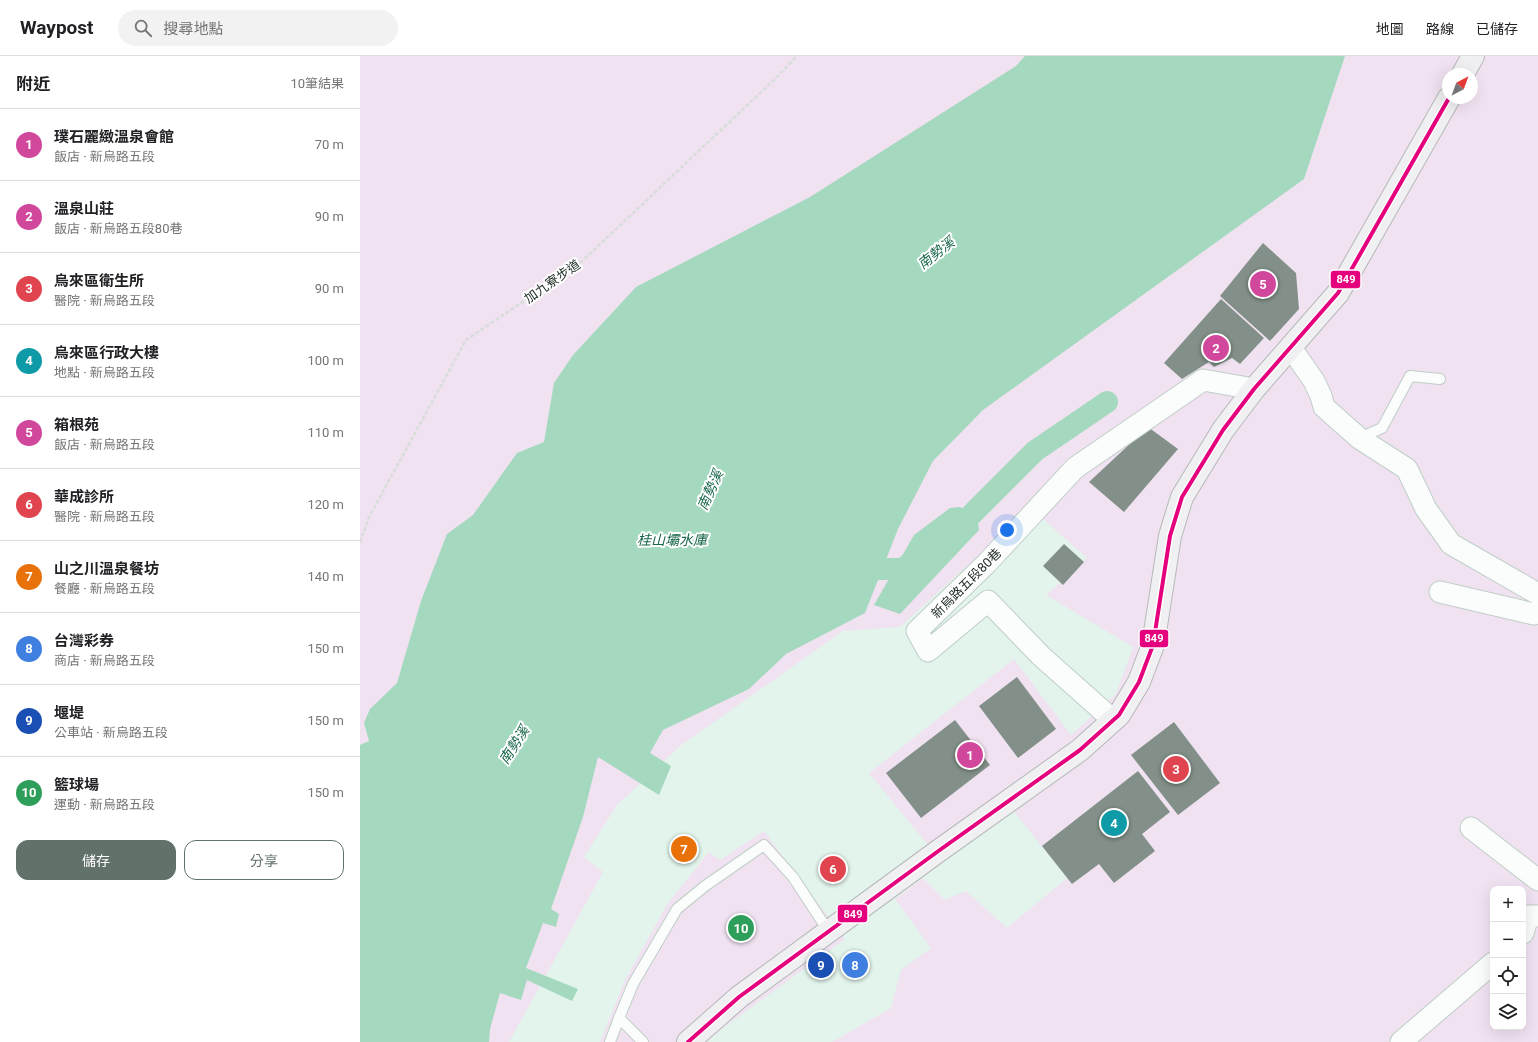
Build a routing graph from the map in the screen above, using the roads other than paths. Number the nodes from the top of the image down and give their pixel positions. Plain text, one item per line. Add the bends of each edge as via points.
1 (1473, 56) edge
2 (1466, 68) edge
3 (1446, 104) edge
4 (1291, 348) junction
5 (1440, 379) dead end
6 (1254, 389) junction
7 (1359, 438) junction
8 (1440, 592) dead end
9 (1538, 594) edge
10 (1538, 613) edge
11 (1113, 720) junction
12 (1471, 828) dead end
13 (1538, 880) edge
14 (1538, 916) edge
15 (1526, 923) edge
16 (829, 932) junction
17 (1526, 939) edge
18 (1538, 940) edge
19 (1490, 966) edge
20 (619, 1018) junction
21 (610, 1042) edge
22 (644, 1042) edge
23 (688, 1042) edge
24 (1401, 1042) edge

1 - 2 main road
3 - 4 main road via 1338,293
4 - 6 main road
4 - 7 street via 1314,381 1322,396 1324,407
5 - 7 lane via 1410,376 1382,428
6 - 11 main road via 1223,430 1182,497 1170,536 1153,645 1139,682 1119,715
6 - 11 street, 新烏路五段80巷 via 1203,380 1075,468 987,563 917,631 928,651 988,601 1041,656
7 - 9 street via 1407,469 1426,509 1451,544
8 - 10 street
11 - 16 main road via 1080,750
12 - 13 street
14 - 15 street via 1528,916
16 - 20 lane via 793,877 764,845 677,909 633,984
16 - 23 main road via 739,996
17 - 18 street
19 - 24 street
20 - 21 lane
20 - 22 lane

